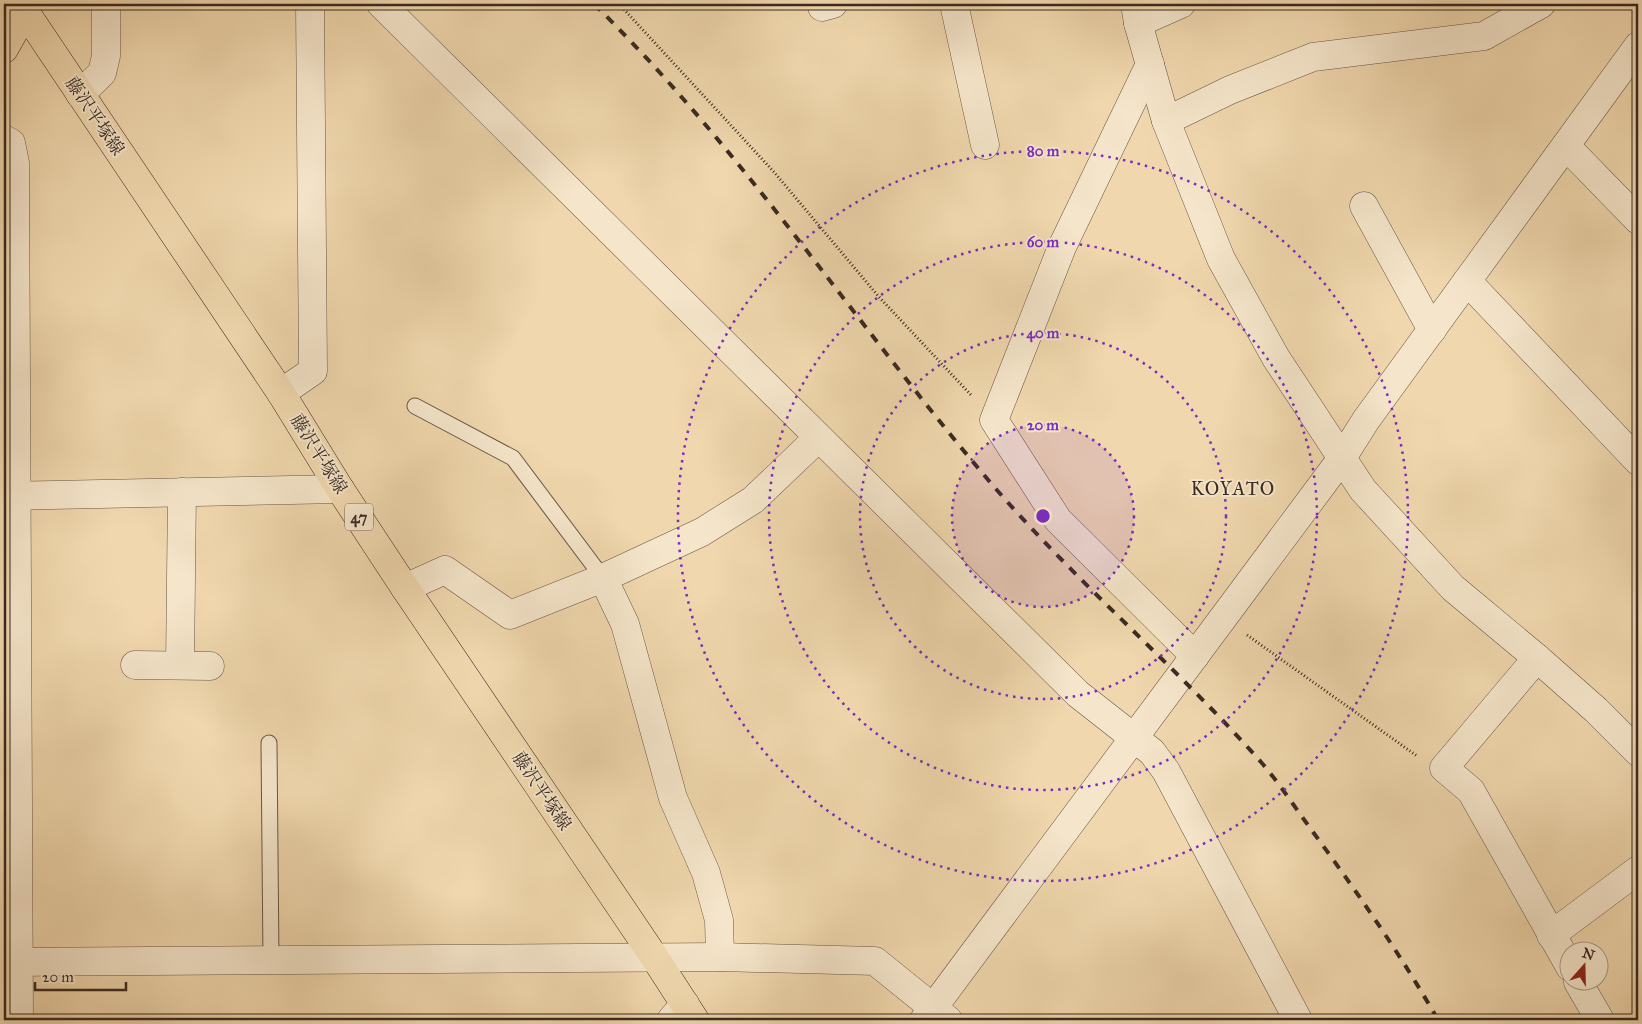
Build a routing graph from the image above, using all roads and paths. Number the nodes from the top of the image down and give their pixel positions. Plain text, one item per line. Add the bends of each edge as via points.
1 (106, 4) edge
2 (310, 4) edge
3 (381, 4) edge
4 (619, 4) edge
5 (954, 4) edge
6 (1181, 4) edge
7 (1541, 4) edge
8 (25, 6) edge
9 (1137, 13) edge
10 (1638, 46) edge
11 (4, 49) edge
12 (1150, 64) junction
13 (80, 94) junction
14 (1166, 121) junction
15 (4, 139) edge
16 (985, 145) dead end
17 (1566, 146) junction
18 (1364, 206) dead end
19 (1638, 220) edge
20 (1466, 282) junction
21 (1432, 330) junction
22 (280, 393) junction
23 (415, 406) dead end
24 (994, 420) junction
25 (818, 438) junction
26 (1342, 458) junction
27 (1638, 461) edge
28 (340, 489) junction
29 (182, 492) junction
30 (11, 496) edge
31 (603, 578) junction
32 (405, 588) junction
33 (1242, 631) dead end
34 (1195, 656) junction
35 (1537, 658) junction
36 (180, 665) junction
37 (135, 666) dead end
38 (210, 666) dead end
39 (1134, 738) junction
40 (270, 743) dead end
41 (1638, 752) edge
42 (1444, 768) junction
43 (1638, 870) edge
44 (1551, 935) junction
45 (1560, 950) edge
46 (720, 957) junction
47 (655, 958) junction
48 (271, 960) junction
49 (11, 962) edge
50 (1584, 992) edge
51 (684, 1015) edge
52 (935, 1016) edge
53 (19, 1020) edge
54 (1298, 1020) edge
55 (1600, 1020) edge

1 - 13 street via 106,56 102,73
2 - 22 street via 313,371
3 - 25 street
4 - 24 path via 774,172 879,297
5 - 16 street
6 - 9 street
7 - 14 street via 1484,36 1313,57 1230,90
8 - 11 main road
8 - 13 main road, 藤沢平塚線 / 47
9 - 12 street
10 - 17 street
12 - 14 street
12 - 24 street via 1062,247
13 - 22 main road, 藤沢平塚線 / 47
14 - 26 street via 1221,259 1276,358
15 - 30 street via 11,143 16,162
17 - 19 street
17 - 20 street
18 - 21 street
20 - 21 street
20 - 27 street
21 - 26 street
22 - 28 main road, 藤沢平塚線 / 47
23 - 31 lane via 513,458
24 - 34 street via 1058,520
25 - 31 street via 753,500 702,532
25 - 39 street via 1078,694
26 - 34 street
26 - 35 street via 1376,506 1453,588
28 - 29 street
28 - 32 main road, 藤沢平塚線 / 47
29 - 30 street
29 - 36 street
30 - 49 street
31 - 32 street via 510,615 445,570
31 - 46 street via 625,624 674,798 706,873 719,920
32 - 47 main road, 藤沢平塚線 / 47
33 - 42 path via 1432,767
34 - 39 street
35 - 41 street
35 - 42 street
36 - 37 street
36 - 38 street
39 - 52 street
39 - 54 street via 1152,752 1166,771
40 - 48 lane
42 - 44 street via 1471,791
43 - 44 street
44 - 45 street
46 - 47 street
46 - 52 street via 875,961
47 - 48 street
47 - 51 main road, 藤沢平塚線 / 47
48 - 49 street
49 - 53 street
50 - 55 street

